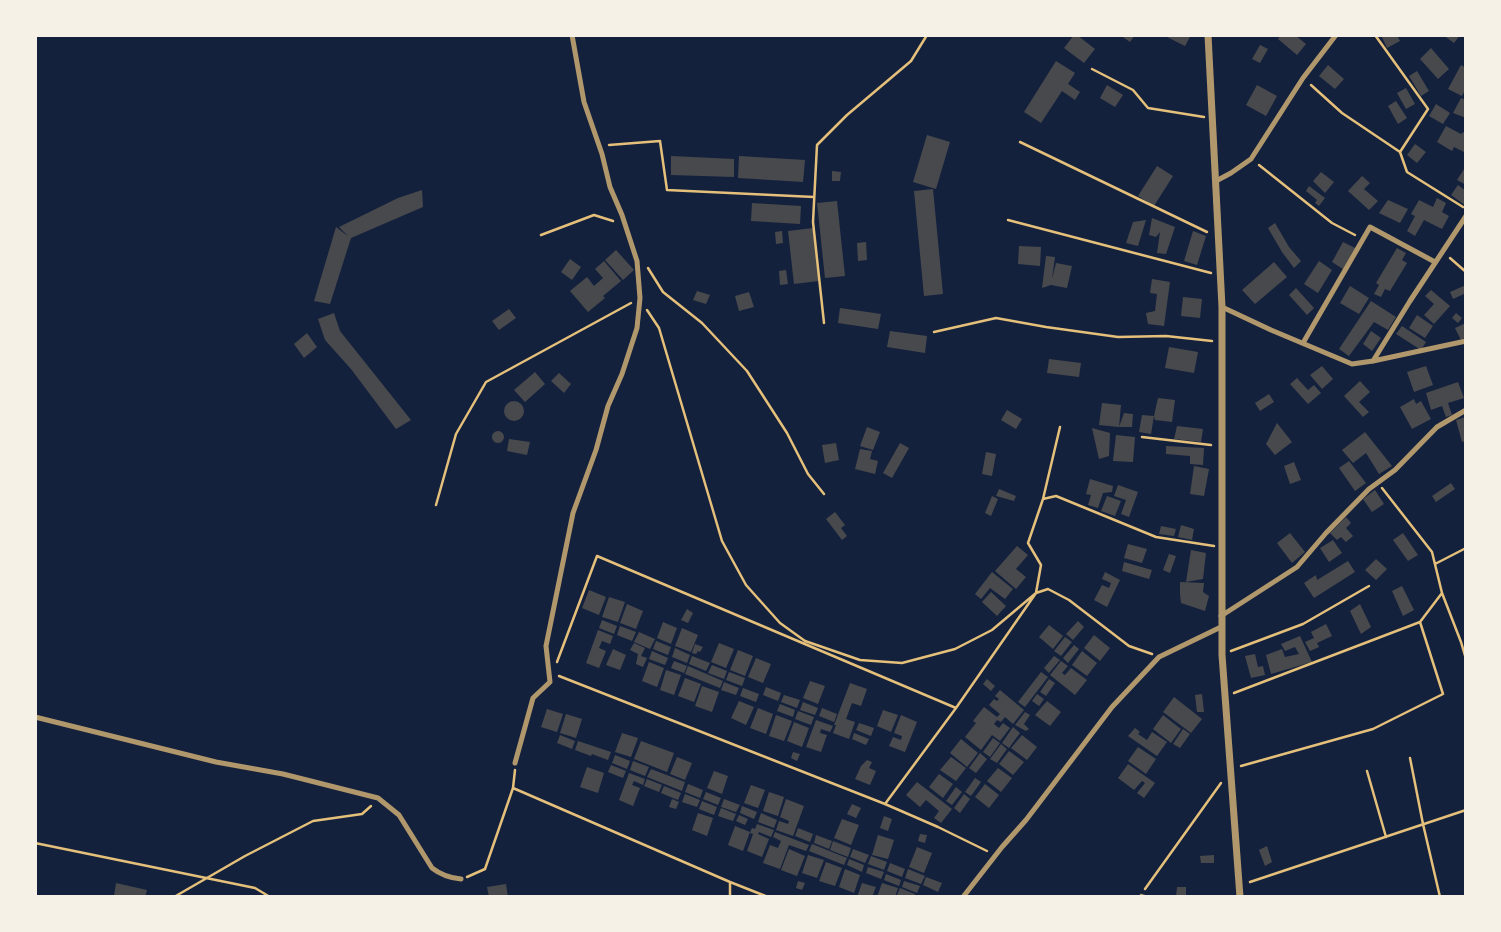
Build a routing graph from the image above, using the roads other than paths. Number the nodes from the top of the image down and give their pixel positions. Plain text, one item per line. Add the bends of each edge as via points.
1 (572, 35) edge
2 (1208, 35) edge
3 (1336, 35) edge
4 (1216, 181) junction
5 (1466, 216) edge
6 (1435, 262) junction
7 (1222, 307) junction
8 (1466, 341) edge
9 (1303, 343) junction
10 (1373, 361) junction
11 (1466, 410) edge
12 (1221, 616) junction
13 (1221, 627) junction
14 (35, 717) edge
15 (515, 763) road end
16 (461, 879) road end
17 (1140, 895) edge
18 (963, 897) edge
19 (1147, 897) edge
20 (1240, 897) edge

1 - 15 street via 584,102 637,261 640,298 637,328 573,513 546,646 550,682 533,698
2 - 4 street
3 - 4 street via 1251,159
4 - 7 street
5 - 6 street
6 - 9 street via 1370,227
6 - 10 street
7 - 9 street
7 - 12 street
8 - 10 street
9 - 10 street via 1352,364
11 - 12 street via 1437,427 1395,470 1368,489 1297,567
12 - 13 street
13 - 18 street via 1159,657 1112,707
13 - 20 street
14 - 16 street via 378,798 399,814 432,868
17 - 19 lane

